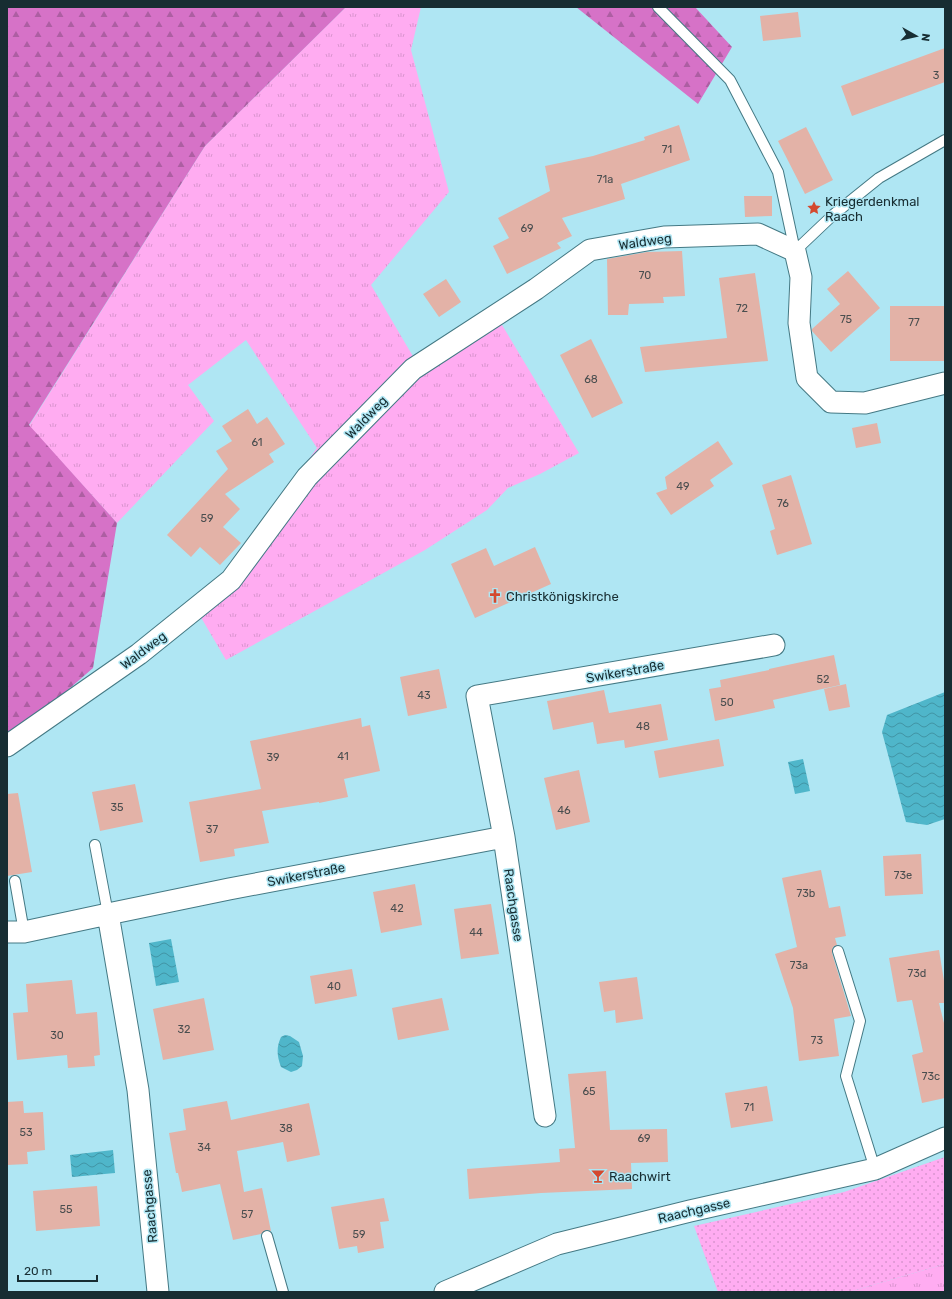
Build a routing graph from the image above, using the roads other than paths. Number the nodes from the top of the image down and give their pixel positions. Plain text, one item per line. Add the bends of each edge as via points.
1 (658, 7) edge
2 (945, 140) edge
3 (795, 251) junction
4 (945, 383) edge
5 (774, 645) dead end
6 (477, 696) joint
7 (7, 746) edge
8 (504, 837) junction
9 (95, 845) dead end
10 (15, 881) dead end
11 (108, 914) junction
12 (15, 932) edge
13 (838, 952) dead end
14 (545, 1116) dead end
15 (945, 1138) edge
16 (875, 1169) junction
17 (267, 1236) dead end
18 (158, 1292) edge
19 (283, 1292) edge
20 (446, 1292) edge

1 - 3 lane via 730,80 778,172
2 - 3 lane via 879,178 833,215
3 - 4 street via 801,277 799,323 807,378 831,402 865,403
3 - 7 street, Waldweg via 758,234 664,237 590,250 536,289 413,369 307,477 231,580 138,654
5 - 6 street, Swikerstraße
6 - 8 street, Raachgasse
8 - 11 street, Swikerstraße
8 - 14 street, Raachgasse
9 - 11 lane
10 - 12 lane
11 - 12 street, Swikerstraße
11 - 18 street, Raachgasse via 138,1090
13 - 16 lane via 860,1021 846,1076
15 - 16 street, Raachgasse
16 - 20 street, Raachgasse via 557,1244
17 - 19 lane

